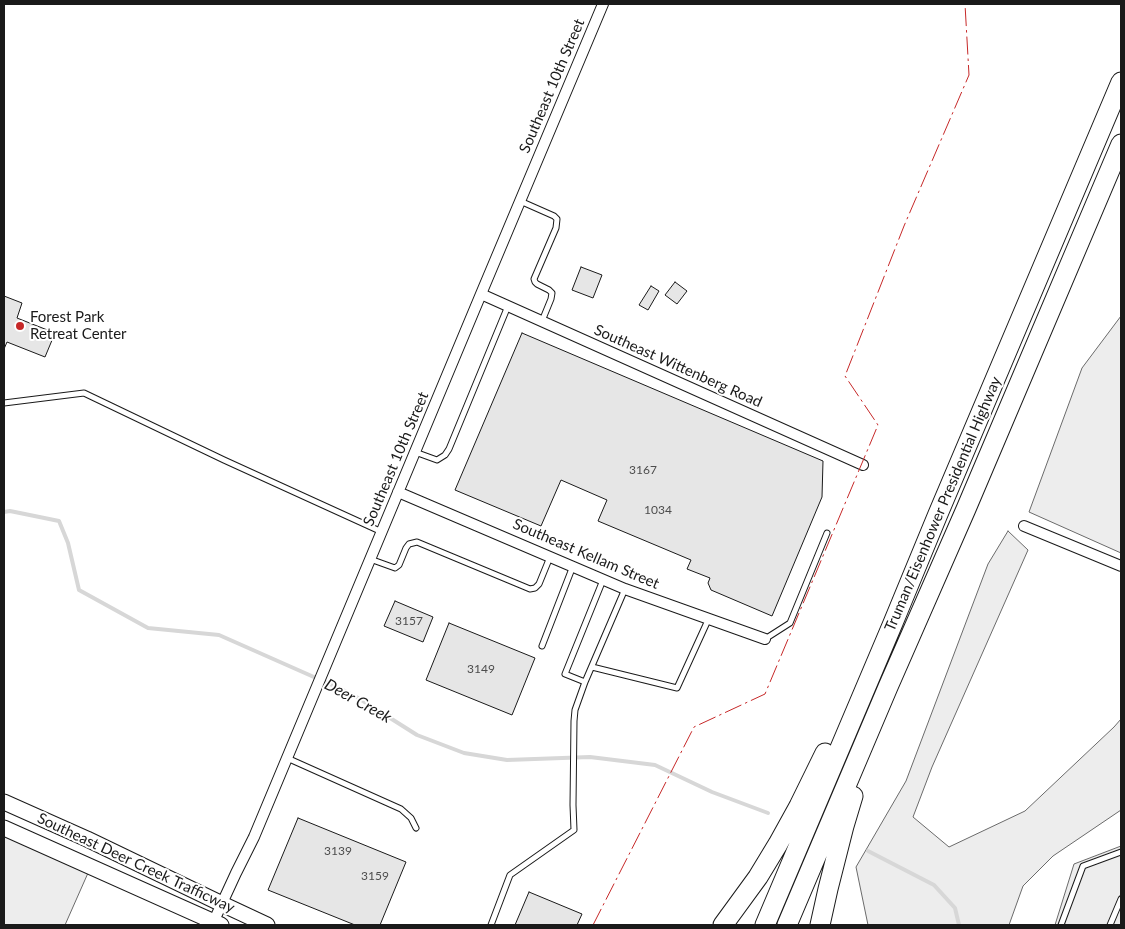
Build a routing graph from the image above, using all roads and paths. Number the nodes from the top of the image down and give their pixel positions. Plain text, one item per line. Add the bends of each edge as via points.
1 (603, 4) edge
2 (1120, 84) edge
3 (1121, 144) edge
4 (520, 201) junction
5 (481, 294) junction
6 (508, 306) junction
7 (542, 321) junction
8 (4, 403) edge
9 (415, 452) junction
10 (863, 465) dead end
11 (398, 492) junction
12 (1024, 526) dead end
13 (382, 532) junction
14 (827, 533) dead end
15 (550, 556) junction
16 (370, 560) junction
17 (574, 566) junction
18 (1121, 566) edge
19 (604, 579) junction
20 (625, 589) junction
21 (709, 618) junction
22 (893, 623) junction
23 (765, 638) joint
24 (542, 646) dead end
25 (592, 666) junction
26 (585, 682) junction
27 (888, 687) junction
28 (287, 758) junction
29 (4, 802) edge
30 (4, 828) edge
31 (416, 828) dead end
32 (1121, 852) edge
33 (1121, 898) edge
34 (222, 904) junction
35 (216, 924) edge
36 (268, 925) edge
37 (491, 925) edge
38 (723, 925) edge
39 (765, 925) edge
40 (787, 925) edge
41 (820, 925) edge
42 (1061, 925) edge
43 (1110, 925) edge

1 - 4 street, Southeast 10th Street
2 - 22 highway, Truman/Eisenhower Presidential Highway
3 - 27 highway, Truman/Eisenhower Presidential Highway
4 - 5 street, Southeast 10th Street
4 - 7 lane via 557,219 534,279 552,293
5 - 6 street, Southeast Wittenberg Road
5 - 9 street, Southeast 10th Street
6 - 7 street, Southeast Wittenberg Road
6 - 9 lane via 449,449 437,460
7 - 10 street, Southeast Wittenberg Road
8 - 13 lane via 84,393
9 - 11 street, Southeast 10th Street
11 - 13 street, Southeast 10th Street
11 - 15 street, Southeast Kellam Street
12 - 18 street
13 - 16 street, Southeast 10th Street
14 - 23 lane via 790,623
15 - 16 lane via 539,584 530,589 416,542 406,548 395,568
15 - 17 street, Southeast Kellam Street
16 - 28 street, Southeast 10th Street
17 - 19 street, Southeast Kellam Street
17 - 24 lane
19 - 20 street, Southeast Kellam Street
19 - 26 lane via 565,674
20 - 21 street, Southeast Kellam Street
20 - 25 lane
21 - 23 street, Southeast Kellam Street
21 - 25 lane via 677,688
22 - 38 highway via 851,697 799,806 758,877
22 - 39 highway, Truman/Eisenhower Presidential Highway
25 - 26 lane
26 - 37 lane via 574,721 574,830 510,875
27 - 40 highway, Truman/Eisenhower Presidential Highway
27 - 41 highway via 844,826
28 - 31 lane via 401,809
28 - 34 street, Southeast 10th Street
29 - 34 street, Southeast Deer Creek Trafficway
30 - 35 street, Southeast Deer Creek Trafficway
32 - 42 lane via 1083,866
33 - 43 lane
34 - 35 street, Southeast 10th Street
34 - 36 street, Southeast Deer Creek Trafficway

